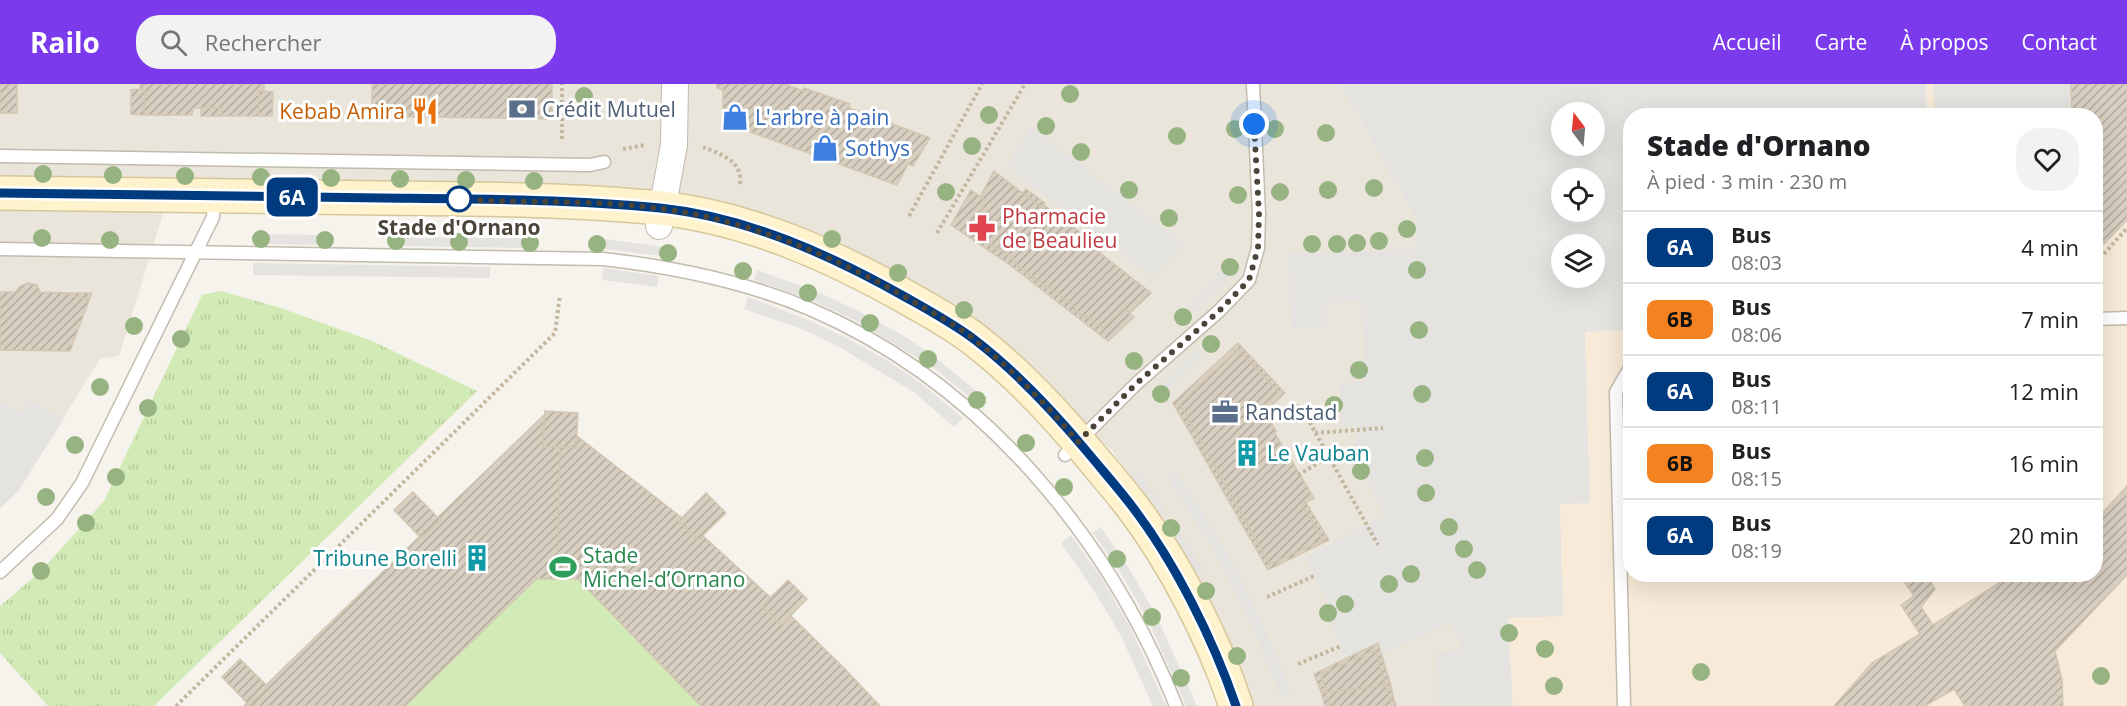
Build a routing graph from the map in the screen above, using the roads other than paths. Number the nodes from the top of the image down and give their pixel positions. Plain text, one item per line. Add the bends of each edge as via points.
1 (675, 84) edge
2 (1252, 84) edge
3 (0, 156) edge
4 (604, 162) dead end
5 (0, 193) edge
6 (214, 206) junction
7 (0, 213) edge
8 (661, 217) junction
9 (0, 249) edge
10 (194, 253) junction
11 (2127, 318) edge
12 (2103, 319) edge
13 (1623, 380) edge
14 (1072, 448) junction
15 (0, 572) edge
16 (1176, 706) edge
17 (1212, 706) edge
18 (1236, 706) edge
19 (1624, 706) edge

1 - 8 street via 674,145
2 - 14 lane via 1259,214 1258,248 1249,280
3 - 4 lane via 590,165
5 - 6 street
6 - 7 street
6 - 8 street via 551,201
6 - 10 lane
8 - 14 street via 702,216 768,233 884,285 974,339 1019,377
9 - 10 lane
10 - 15 lane via 82,483 57,519
10 - 16 lane via 603,259 718,278 810,310 851,329 928,376 1015,453 1112,577 1140,624
11 - 12 lane
13 - 19 lane via 1616,392
14 - 17 street via 1187,642
14 - 18 street via 1133,507 1161,549 1216,654

